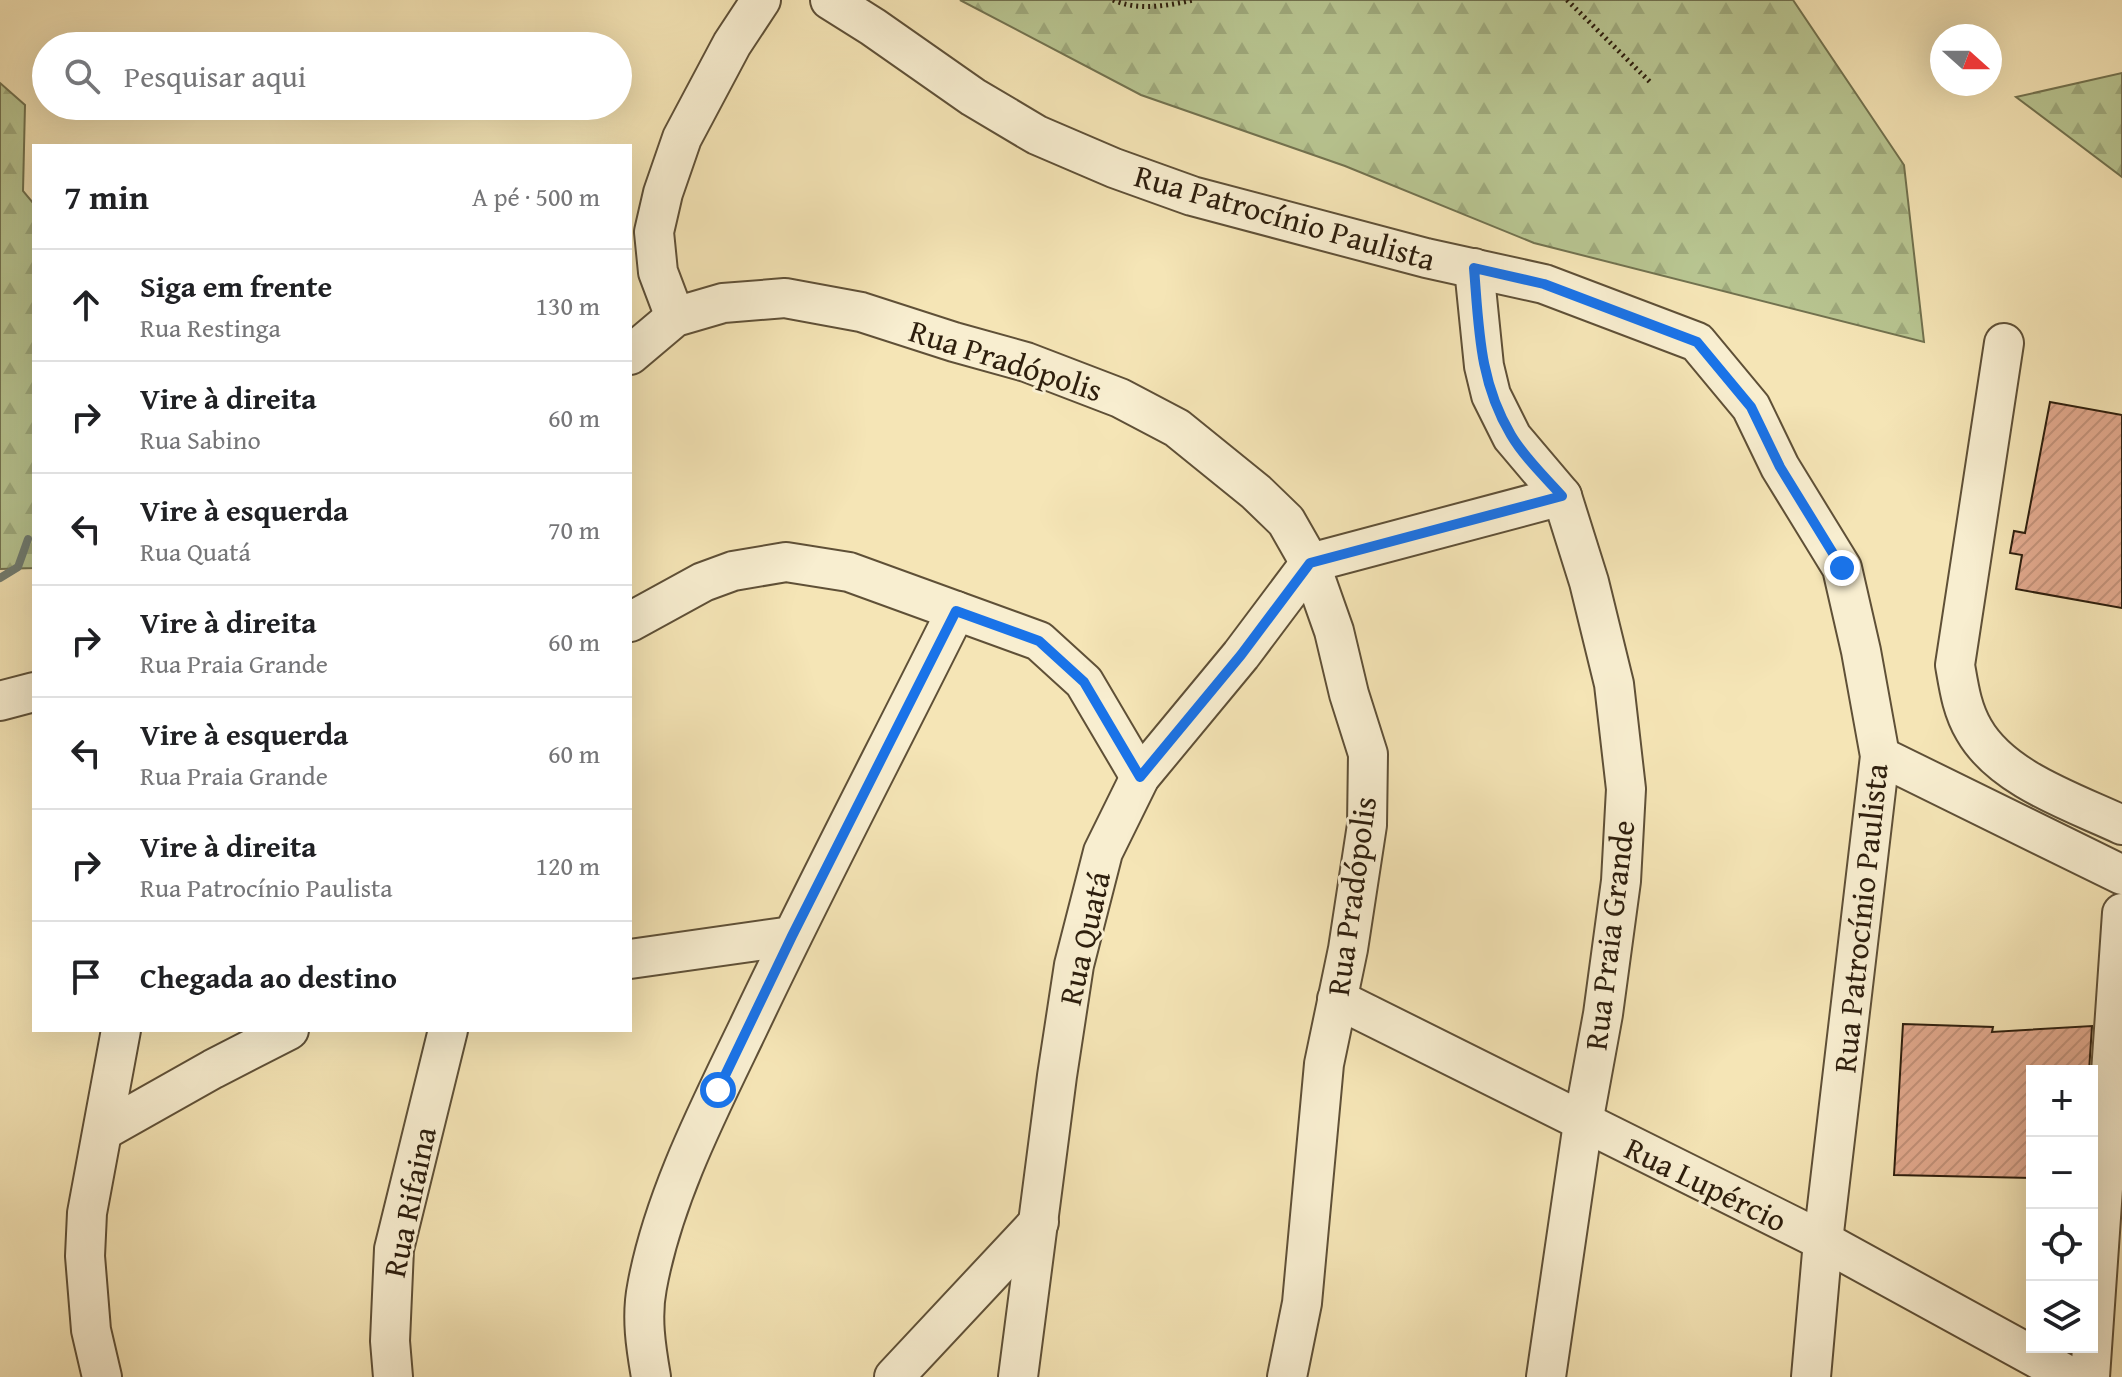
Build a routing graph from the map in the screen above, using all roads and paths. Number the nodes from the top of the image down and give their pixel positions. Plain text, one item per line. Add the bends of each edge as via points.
1 (761, 0) edge
2 (830, 0) edge
3 (1113, 0) edge
4 (1193, 0) edge
5 (1567, 0) edge
6 (1650, 82) dead end
7 (1474, 268) junction
8 (675, 317) junction
9 (2004, 343) dead end
10 (632, 353) edge
11 (1562, 496) junction
12 (1310, 563) junction
13 (956, 611) junction
14 (632, 621) edge
15 (32, 692) edge
16 (0, 701) edge
17 (1880, 756) junction
18 (1140, 777) junction
19 (2122, 825) edge
20 (2122, 875) edge
21 (2122, 913) edge
22 (792, 936) junction
23 (632, 959) edge
24 (1337, 999) junction
25 (121, 1032) edge
26 (285, 1032) edge
27 (448, 1032) edge
28 (1583, 1123) junction
29 (103, 1131) junction
30 (1039, 1222) junction
31 (1823, 1241) junction
32 (102, 1377) edge
33 (393, 1377) edge
34 (651, 1377) edge
35 (894, 1377) edge
36 (1018, 1377) edge
37 (1287, 1377) edge
38 (1546, 1377) edge
39 (1811, 1377) edge
40 (2071, 1377) edge
41 (2090, 1377) edge

1 - 8 street via 682,138 663,193 654,232 658,272
2 - 7 street, Rua Patrocínio Paulista via 1037,135 1114,168 1192,196
3 - 4 path via 1161,7
5 - 6 path
7 - 11 street, Rua Praia Grande via 1491,395 1512,437
7 - 17 street, Rua Patrocínio Paulista via 1544,284 1697,342 1706,352 1751,407 1780,467 1842,568
8 - 10 street
8 - 12 street, Rua Pradópolis via 723,303 785,298 861,312 1026,362 1120,398 1177,428 1256,492 1286,521
9 - 19 street via 1955,665 1960,699 1974,730 1996,758 2031,782
11 - 12 street
11 - 28 street, Rua Praia Grande via 1614,684 1626,789 1621,881
12 - 18 street, Rua Quatá
12 - 24 street, Rua Pradópolis via 1368,754 1367,825
13 - 14 street via 849,572 786,562 703,582
13 - 18 street via 1039,641 1084,682
13 - 22 street
15 - 16 street
17 - 20 street
17 - 31 street, Rua Patrocínio Paulista
18 - 30 street, Rua Quatá via 1103,852 1074,965
21 - 41 street
22 - 23 street
22 - 34 street via 692,1147 664,1222 646,1288 644,1341
24 - 28 street, Rua Lupércio
24 - 37 street, Rua Pradópolis via 1324,1064 1302,1303
25 - 29 street
26 - 29 street
27 - 33 street, Rua Rifaina via 394,1249
28 - 31 street, Rua Lupércio
28 - 38 street, Rua Praia Grande
29 - 32 street via 87,1213 85,1256 91,1330
30 - 35 street
30 - 36 street, Rua Quatá
31 - 39 street, Rua Patrocínio Paulista
31 - 40 street, Rua Lupércio

